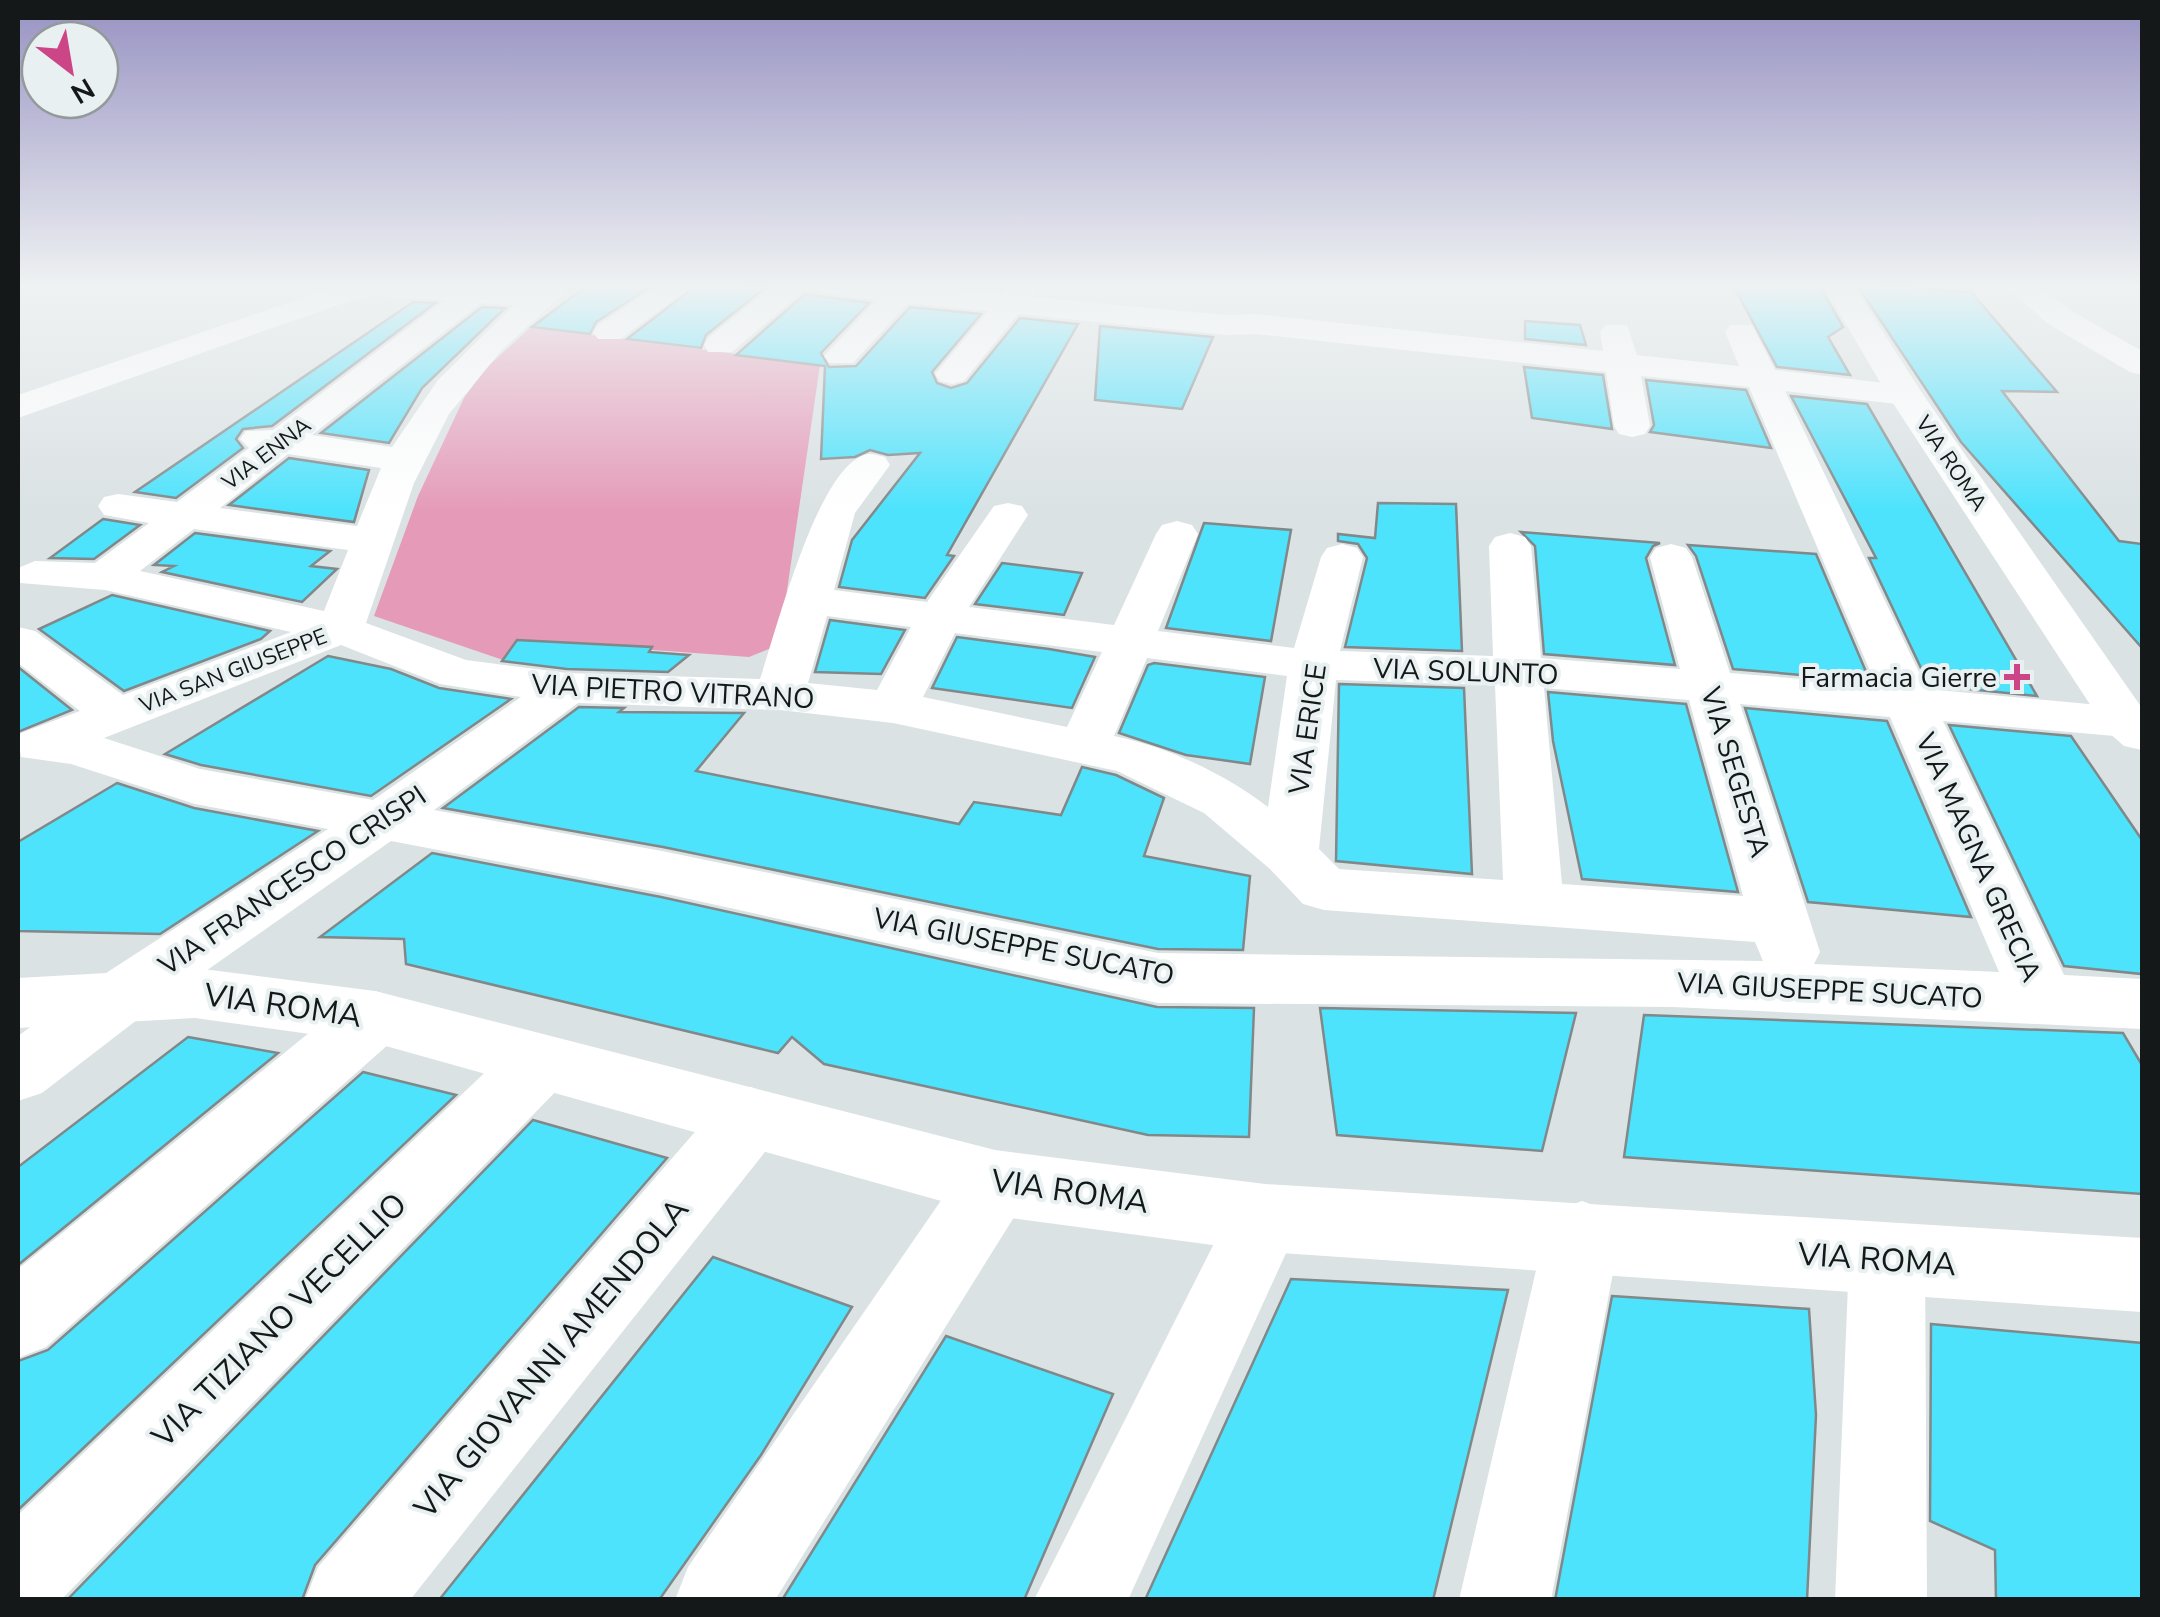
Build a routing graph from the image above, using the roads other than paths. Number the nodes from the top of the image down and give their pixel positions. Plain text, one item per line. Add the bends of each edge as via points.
1 (151, 360) edge
2 (387, 360) edge
3 (478, 360) edge
4 (963, 360) edge
5 (1620, 360) edge
6 (1684, 360) edge
7 (1756, 360) edge
8 (1885, 360) edge
9 (952, 374) dead end
10 (1765, 377) junction
11 (18, 384) edge
12 (72, 388) junction
13 (1905, 394) junction
14 (18, 408) edge
15 (1632, 426) dead end
16 (229, 434) dead end
17 (280, 443) junction
18 (404, 460) junction
19 (871, 465) dead end
20 (118, 506) dead end
21 (185, 514) junction
22 (1008, 515) dead end
23 (1176, 534) dead end
24 (373, 542) junction
25 (1510, 546) dead end
26 (1342, 557) dead end
27 (1672, 557) dead end
28 (35, 574) dead end
29 (105, 577) junction
30 (808, 600) junction
31 (940, 616) junction
32 (341, 629) junction
33 (18, 641) edge
34 (1128, 641) junction
35 (1313, 666) junction
36 (1518, 672) junction
37 (1710, 685) junction
38 (566, 688) junction
39 (780, 695) junction
40 (1912, 705) junction
41 (893, 708) junction
42 (117, 714) junction
43 (2134, 728) edge
44 (1084, 746) junction
45 (30, 748) edge
46 (383, 820) junction
47 (1308, 872) junction
48 (1534, 906) junction
49 (1780, 921) junction
50 (1800, 988) junction
51 (123, 995) junction
52 (2044, 1000) junction
53 (18, 1003) edge
54 (2142, 1004) edge
55 (376, 1017) junction
56 (541, 1062) junction
57 (18, 1073) edge
58 (751, 1118) junction
59 (994, 1182) junction
60 (1265, 1218) junction
61 (1582, 1236) junction
62 (1887, 1261) junction
63 (2142, 1275) edge
64 (18, 1318) edge
65 (18, 1578) edge
66 (351, 1600) edge
67 (721, 1600) edge
68 (1080, 1600) edge
69 (1505, 1600) edge
70 (1881, 1600) edge

1 - 12 street
2 - 17 street, VIA ENNA
3 - 18 street, VIA SAN GIUSEPPE via 449,388
4 - 9 street
5 - 15 street
6 - 10 street
7 - 10 street, VIA MAGNA GRECIA
8 - 13 street, VIA ROMA
10 - 13 street
10 - 40 street, VIA MAGNA GRECIA
11 - 12 street
12 - 14 street
13 - 43 street, VIA ROMA
16 - 17 street
17 - 18 street
17 - 21 street, VIA ENNA
18 - 24 street, VIA SAN GIUSEPPE
19 - 30 street via 834,512
20 - 21 street
21 - 24 street
21 - 29 street, VIA ENNA
22 - 31 street
23 - 34 street
24 - 32 street, VIA SAN GIUSEPPE
25 - 36 street
26 - 35 street, VIA ERICE
27 - 37 street, VIA SEGESTA
28 - 29 street, VIA PIETRO VITRANO
29 - 32 street, VIA PIETRO VITRANO
30 - 31 street, VIA SOLUNTO
30 - 39 street
31 - 34 street, VIA SOLUNTO
31 - 41 street
32 - 38 street, VIA PIETRO VITRANO via 457,674
32 - 42 street, VIA SAN GIUSEPPE
33 - 42 street
34 - 35 street, VIA SOLUNTO
34 - 44 street
35 - 36 street, VIA SOLUNTO
35 - 47 street, VIA ERICE
36 - 37 street, VIA SOLUNTO
36 - 48 street
37 - 40 street, VIA SOLUNTO
37 - 49 street, VIA SEGESTA
38 - 39 street, VIA PIETRO VITRANO
38 - 46 street, VIA FRANCESCO CRISPI
39 - 41 street, VIA PIETRO VITRANO
40 - 43 street, VIA SOLUNTO
40 - 52 street, VIA MAGNA GRECIA
41 - 44 street, VIA PIETRO VITRANO
42 - 45 street, VIA SAN GIUSEPPE
44 - 47 street, VIA PIETRO VITRANO via 1132,756 1224,800
45 - 46 street, VIA GIUSEPPE SUCATO via 78,748 195,786
46 - 50 street, VIA GIUSEPPE SUCATO via 1158,978
46 - 51 street, VIA FRANCESCO CRISPI
47 - 48 street
48 - 49 street
49 - 50 street, VIA SEGESTA
50 - 52 street, VIA GIUSEPPE SUCATO
51 - 53 street, VIA ROMA
51 - 55 street, VIA ROMA via 194,993
51 - 57 street, VIA FRANCESCO CRISPI
52 - 54 street, VIA GIUSEPPE SUCATO
55 - 56 street, VIA ROMA
55 - 64 street
56 - 58 street, VIA ROMA
56 - 65 street, VIA TIZIANO VECELLIO
58 - 59 street, VIA ROMA
58 - 66 street, VIA GIOVANNI AMENDOLA
59 - 60 street, VIA ROMA
59 - 67 street
60 - 61 street, VIA ROMA
60 - 68 street
61 - 62 street, VIA ROMA
61 - 69 street
62 - 63 street, VIA ROMA
62 - 70 street

